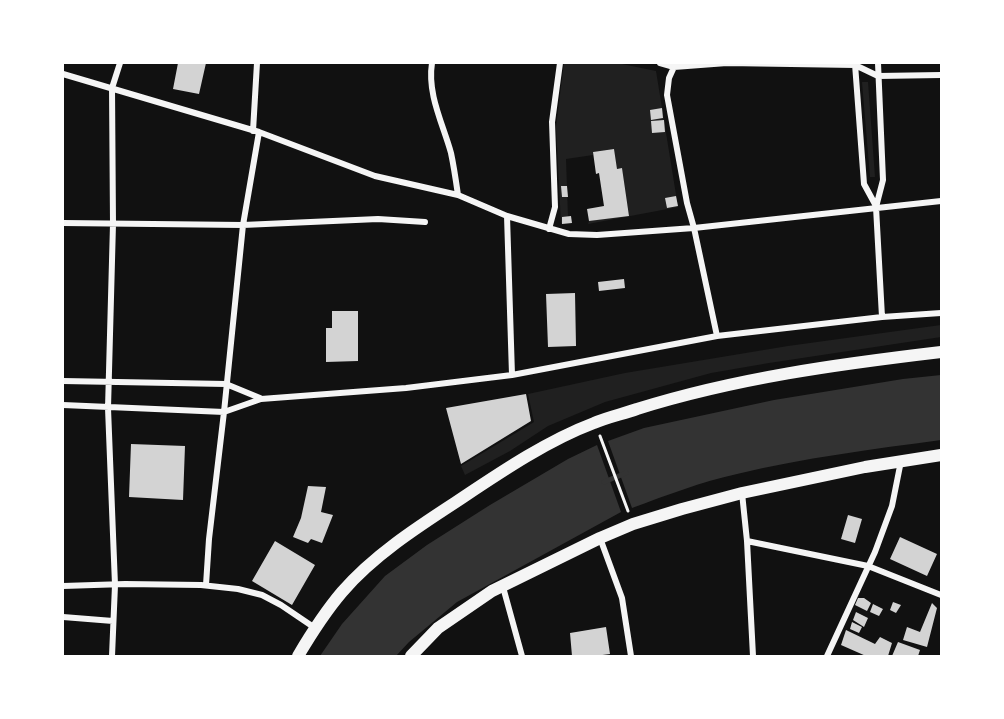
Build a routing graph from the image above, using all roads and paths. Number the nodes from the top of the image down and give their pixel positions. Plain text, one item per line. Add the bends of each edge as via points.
1 (120, 63) edge
2 (257, 63) edge
3 (432, 63) edge
4 (560, 63) edge
5 (660, 63) edge
6 (727, 63) edge
7 (878, 63) edge
8 (855, 64) edge
9 (674, 67) junction
10 (63, 74) edge
11 (941, 75) edge
12 (878, 76) junction
13 (112, 88) junction
14 (256, 132) junction
15 (458, 195) junction
16 (941, 201) edge
17 (876, 207) junction
18 (507, 216) junction
19 (424, 222) dead end
20 (63, 223) edge
21 (113, 224) junction
22 (243, 225) junction
23 (694, 228) junction
24 (549, 229) junction
25 (941, 313) edge
26 (882, 317) junction
27 (717, 336) junction
28 (941, 352) edge
29 (512, 375) junction
30 (63, 381) edge
31 (109, 383) junction
32 (226, 384) junction
33 (261, 399) junction
34 (63, 405) edge
35 (108, 408) junction
36 (224, 412) junction
37 (603, 443) dead end
38 (941, 455) edge
39 (901, 460) junction
40 (742, 493) junction
41 (627, 509) dead end
42 (600, 538) junction
43 (747, 541) junction
44 (868, 566) junction
45 (115, 585) junction
46 (206, 585) junction
47 (63, 586) edge
48 (503, 587) junction
49 (941, 595) edge
50 (63, 617) edge
51 (113, 621) junction
52 (315, 628) junction
53 (112, 656) edge
54 (298, 656) edge
55 (411, 656) edge
56 (522, 656) edge
57 (631, 656) edge
58 (753, 656) edge
59 (827, 656) edge

1 - 13 street
2 - 14 street
3 - 15 street via 436,108 451,154
4 - 24 street via 552,122 555,207
5 - 9 street
6 - 8 street
6 - 9 street
7 - 12 street
8 - 12 street
8 - 17 street via 864,184
9 - 23 street via 668,94
10 - 13 street
11 - 12 street
12 - 17 street via 883,180
13 - 14 street
13 - 21 street
14 - 15 street via 375,176
14 - 22 street
15 - 18 street
16 - 17 street
17 - 23 street
17 - 26 street
18 - 24 street
18 - 29 street
19 - 22 street via 378,219
20 - 21 street
21 - 22 street
21 - 31 street
22 - 32 street
23 - 24 street via 581,235
23 - 27 street
25 - 26 street
26 - 27 street
27 - 29 street
28 - 52 main road via 719,386 584,427 525,458 414,530 369,566
29 - 33 street
30 - 31 street
31 - 32 street
31 - 35 street
32 - 33 street
32 - 36 street
33 - 36 street
34 - 35 street
35 - 36 street
35 - 45 street
36 - 46 street
37 - 41 path
38 - 39 main road
39 - 40 main road
39 - 44 street via 892,506
40 - 42 main road via 633,524
40 - 43 street
42 - 48 main road
42 - 57 street via 622,598
43 - 44 street
43 - 58 street
44 - 49 street
44 - 59 street
45 - 46 street
45 - 47 street
45 - 51 street
46 - 52 street via 262,595
48 - 55 main road via 438,628
48 - 56 street
50 - 51 street
51 - 53 street
52 - 54 main road

